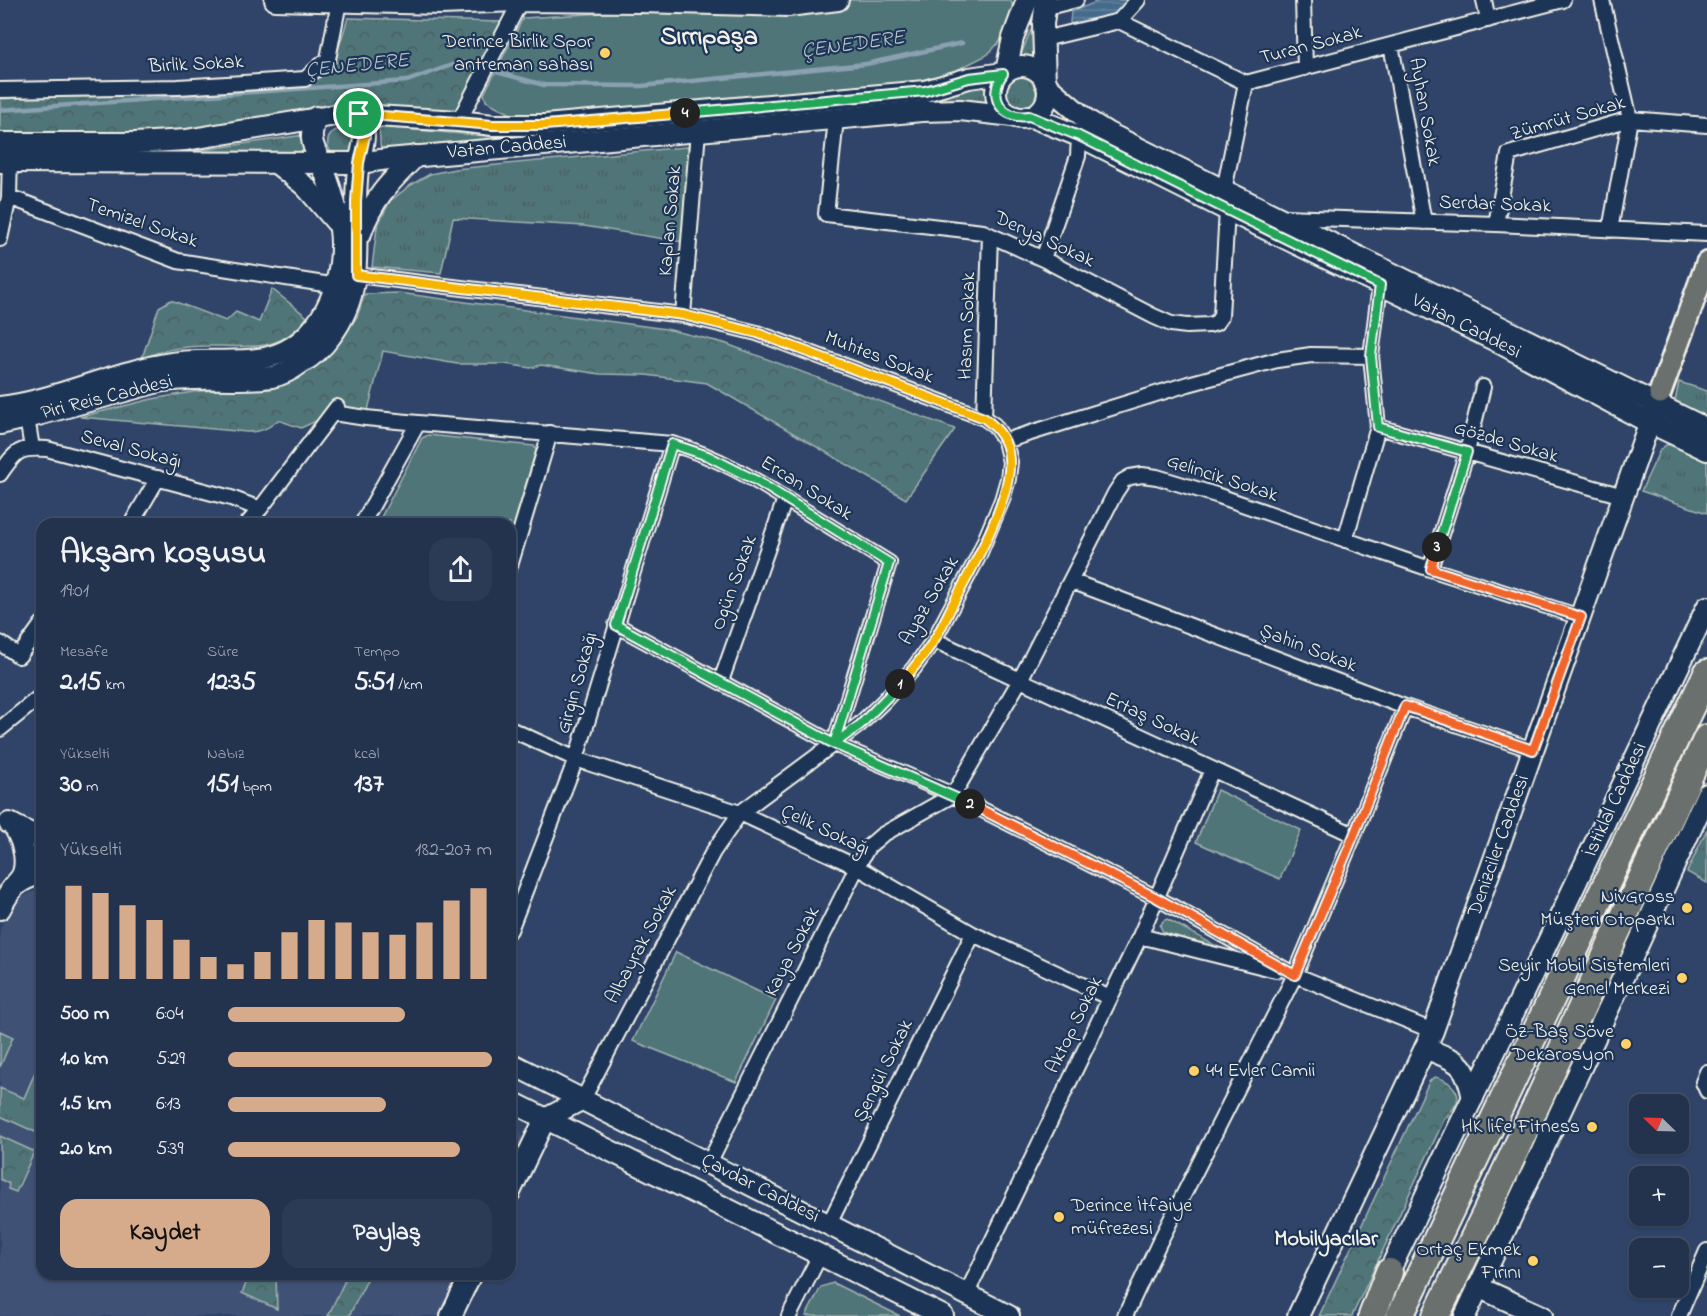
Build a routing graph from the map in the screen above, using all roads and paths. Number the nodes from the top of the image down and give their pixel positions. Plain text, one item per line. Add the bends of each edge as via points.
1 (275, 0) edge
2 (838, 0) edge
3 (1076, 0) edge
4 (1138, 0) edge
5 (1303, 0) edge
6 (1484, 0) edge
7 (1563, 0) edge
8 (1602, 0) edge
9 (521, 1) edge
10 (640, 1) edge
11 (339, 2) junction
12 (442, 2) edge
13 (789, 3) edge
14 (1039, 3) edge
15 (1488, 20) junction
16 (1119, 21) junction
17 (1044, 39) junction
18 (1392, 45) junction
19 (1305, 68) junction
20 (1005, 72) junction
21 (1246, 83) junction
22 (1046, 84) junction
23 (0, 90) edge
24 (359, 114) junction
25 (1021, 116) junction
26 (316, 117) junction
27 (836, 119) junction
28 (1630, 119) junction
29 (459, 121) junction
30 (1707, 125) edge
31 (698, 131) junction
32 (1079, 136) junction
33 (5, 152) edge
34 (416, 156) junction
35 (276, 163) junction
36 (321, 163) junction
37 (359, 163) junction
38 (1224, 190) junction
39 (9, 197) junction
40 (1227, 210) junction
41 (1281, 217) junction
42 (1424, 222) junction
43 (339, 224) junction
44 (1496, 224) junction
45 (1610, 230) junction
46 (1707, 234) edge
47 (990, 235) junction
48 (0, 239) edge
49 (357, 244) junction
50 (1042, 259) junction
51 (1707, 263) edge
52 (356, 275) junction
53 (1380, 285) junction
54 (337, 286) junction
55 (683, 315) junction
56 (1371, 356) junction
57 (1483, 387) dead end
58 (0, 407) edge
59 (1655, 407) junction
60 (27, 418) junction
61 (984, 418) junction
62 (418, 423) junction
63 (0, 424) edge
64 (1378, 427) junction
65 (1707, 429) edge
66 (550, 433) junction
67 (1005, 441) junction
68 (672, 444) junction
69 (32, 448) junction
70 (1707, 450) edge
71 (1467, 452) junction
72 (0, 474) edge
73 (158, 478) junction
74 (1623, 496) junction
75 (786, 499) junction
76 (260, 509) junction
77 (135, 518) edge
78 (252, 518) edge
79 (365, 518) edge
80 (1345, 540) junction
81 (516, 546) edge
82 (1431, 569) junction
83 (1071, 581) junction
84 (1707, 607) edge
85 (1581, 617) junction
86 (616, 625) junction
87 (36, 632) edge
88 (934, 640) junction
89 (0, 643) edge
90 (1707, 673) edge
91 (1020, 680) junction
92 (721, 681) junction
93 (36, 700) edge
94 (1405, 706) junction
95 (0, 729) edge
96 (516, 732) edge
97 (1707, 738) edge
98 (834, 744) junction
99 (1533, 750) junction
100 (576, 759) junction
101 (1212, 770) junction
102 (1707, 794) edge
103 (953, 795) junction
104 (740, 813) junction
105 (6, 822) edge
106 (1354, 835) junction
107 (36, 836) edge
108 (33, 857) edge
109 (857, 867) junction
110 (36, 875) edge
111 (5, 889) edge
112 (1157, 898) junction
113 (0, 909) edge
114 (516, 914) edge
115 (973, 934) junction
116 (1140, 936) junction
117 (1295, 975) junction
118 (1110, 998) junction
119 (1429, 1039) junction
120 (1495, 1053) junction
121 (1456, 1062) junction
122 (516, 1066) edge
123 (1707, 1072) edge
124 (1707, 1091) edge
125 (1473, 1098) junction
126 (583, 1099) junction
127 (516, 1104) edge
128 (545, 1119) junction
129 (709, 1163) junction
130 (516, 1179) edge
131 (829, 1224) junction
132 (1707, 1251) edge
133 (820, 1255) junction
134 (1389, 1272) junction
135 (468, 1280) edge
136 (1478, 1287) junction
137 (966, 1295) junction
138 (451, 1316) edge
139 (789, 1316) edge
140 (943, 1316) edge
141 (1009, 1316) edge
142 (1125, 1316) edge
143 (1298, 1316) edge
144 (1365, 1316) edge
145 (1372, 1316) edge
146 (1400, 1316) edge
147 (1436, 1316) edge
148 (1465, 1316) edge
149 (1542, 1316) edge
150 (1679, 1316) edge

1 - 11 main road
2 - 13 main road
3 - 14 street
4 - 16 street
5 - 19 street
6 - 15 street
7 - 15 street, Turan Sokak
8 - 28 street
9 - 10 main road
9 - 12 main road
9 - 29 street
10 - 13 main road
11 - 12 main road
11 - 23 street, Birlik Sokak via 328,59 305,79 178,87
14 - 17 main road
14 - 20 main road via 1013,38
15 - 18 street, Turan Sokak
16 - 17 street
16 - 21 street, Turan Sokak
17 - 22 main road
18 - 19 street, Turan Sokak
18 - 42 street, Ayhan Sokak
19 - 21 street, Turan Sokak
20 - 22 main road, Vatan Caddesi via 1013,67 1029,67 1042,75
20 - 25 main road via 998,80 996,98 1005,112
20 - 29 main road, Vatan Caddesi via 925,91 687,113 545,125
21 - 38 street
22 - 25 main road via 1042,108
22 - 38 main road, Vatan Caddesi via 1097,127
24 - 26 main road, Vatan Caddesi
24 - 29 main road, Vatan Caddesi
24 - 37 main road, Piri Reis Caddesi via 365,136
25 - 27 main road, Vatan Caddesi via 944,110
25 - 32 main road, Vatan Caddesi
26 - 33 main road, Vatan Caddesi via 186,140
26 - 36 main road, Piri Reis Caddesi via 312,138
27 - 31 main road, Vatan Caddesi
27 - 47 street, Derya Sokak via 826,214 976,230
28 - 30 street, Zümrüt Sokak
28 - 44 street, Zümrüt Sokak via 1509,154
28 - 45 street
31 - 34 main road, Vatan Caddesi
31 - 55 street, Kaplan Sokak
32 - 40 main road, Vatan Caddesi
32 - 50 street via 1078,156
33 - 35 main road, Vatan Caddesi
33 - 39 street
34 - 37 main road, Vatan Caddesi
34 - 49 main road via 379,195
35 - 36 main road, Vatan Caddesi
35 - 43 main road via 305,186
36 - 37 main road, Vatan Caddesi
36 - 43 main road, Piri Reis Caddesi
37 - 49 main road, Piri Reis Caddesi
38 - 41 main road, Vatan Caddesi
39 - 48 street
39 - 54 street, Temizel Sokak via 178,261
40 - 50 street, Derya Sokak via 1221,316 1209,325 1171,324
40 - 53 main road, Vatan Caddesi
41 - 42 street, Serdar Sokak
41 - 59 main road, Vatan Caddesi
42 - 44 street, Serdar Sokak
43 - 54 main road, Piri Reis Caddesi via 342,241
44 - 45 street, Serdar Sokak
45 - 46 street, Serdar Sokak
47 - 50 street, Derya Sokak
47 - 61 street, Hasım Sokak
49 - 52 main road, Piri Reis Caddesi
51 - 59 main road, Denizciler Caddesi
52 - 55 street, Muhtes Sokak
52 - 60 main road, Piri Reis Caddesi via 339,326 313,357 293,369 275,376 235,380 158,382
53 - 56 street
53 - 59 main road, Vatan Caddesi via 1494,340
54 - 58 main road, Piri Reis Caddesi via 327,309 309,333 275,356 167,363
55 - 61 street, Muhtes Sokak via 757,333
56 - 64 street
56 - 67 street via 1311,355 1277,360
57 - 71 street
59 - 65 main road, Vatan Caddesi
59 - 70 main road, Vatan Caddesi
59 - 74 main road, Denizciler Caddesi
60 - 63 main road, Piri Reis Caddesi
60 - 69 street
61 - 67 street, Muhtes Sokak
62 - 66 street, Ercan Sokak
62 - 76 street, Ercan Sokak via 366,418 336,409
62 - 79 street
64 - 71 street, Gözde Sokak
64 - 80 street
66 - 68 street, Ercan Sokak
66 - 81 street
67 - 88 street, Ayaz Sokak via 1010,462 1002,500 978,557
68 - 75 street, Ercan Sokak via 733,468
68 - 86 street, Girgin Sokağı
69 - 72 street via 17,453
69 - 73 street, Seval Sokağı via 59,450
71 - 74 street, Gözde Sokak
71 - 82 street
73 - 76 street, Seval Sokağı
73 - 77 street
74 - 85 main road, Denizciler Caddesi
75 - 92 street, Ogün Sokak
75 - 98 street, Ercan Sokak via 889,563
76 - 78 street
80 - 82 street, Gelincik Sokak
80 - 83 street, Gelincik Sokak via 1216,495 1142,475 1130,477 1119,487
82 - 85 street, Gelincik Sokak
83 - 91 street, Gelincik Sokak
83 - 94 street, Şahin Sokak
84 - 120 main road, İstiklal Caddesi
85 - 99 main road, Denizciler Caddesi
86 - 92 street
86 - 100 street, Girgin Sokağı
87 - 89 street via 19,656
88 - 91 street, Ertaş Sokak
88 - 98 street, Ayaz Sokak via 883,702
90 - 146 highway
91 - 101 street, Ertaş Sokak
91 - 103 street, Gelincik Sokak
92 - 98 street
93 - 95 street
94 - 99 street, Şahin Sokak
94 - 106 street
96 - 100 street, Çelik Sokağı
97 - 147 highway
98 - 103 street
98 - 104 street, Ayaz Sokak
99 - 119 main road, Denizciler Caddesi
100 - 104 street, Çelik Sokağı
100 - 114 street, Girgin Sokağı
101 - 106 street, Ertaş Sokak
101 - 112 street, Aktop Sokak
102 - 136 main road
103 - 109 street, Kaya Sokak via 882,835 868,847
103 - 112 street
104 - 109 street, Çelik Sokağı
104 - 126 street, Albayrak Sokak via 713,852
105 - 107 main road
105 - 108 main road
106 - 117 street
108 - 111 main road via 14,870
109 - 115 street, Çelik Sokağı
109 - 129 street, Kaya Sokak
110 - 111 main road
111 - 113 main road
112 - 116 street, Aktop Sokak
112 - 117 street
115 - 118 street, Çelik Sokağı
115 - 131 street, Şengül Sokak
116 - 117 street
116 - 118 street, Aktop Sokak
117 - 119 street
117 - 142 street
118 - 137 street, Aktop Sokak
119 - 121 main road
119 - 143 main road, Denizciler Caddesi
120 - 121 main road
120 - 125 main road, İstiklal Caddesi
121 - 125 main road via 1464,1070
122 - 126 main road, Çavdar Caddesi
123 - 124 street via 1703,1082
125 - 134 main road, İstiklal Caddesi
126 - 128 main road
126 - 129 main road, Çavdar Caddesi
127 - 128 main road, Çavdar Caddesi
128 - 130 main road
128 - 133 main road, Çavdar Caddesi
129 - 131 main road, Çavdar Caddesi
131 - 137 main road, Çavdar Caddesi
132 - 150 street
133 - 139 street
133 - 140 main road, Çavdar Caddesi
134 - 144 main road, İstiklal Caddesi
134 - 145 highway
135 - 138 main road
136 - 148 main road
136 - 149 main road
137 - 141 main road, Çavdar Caddesi

